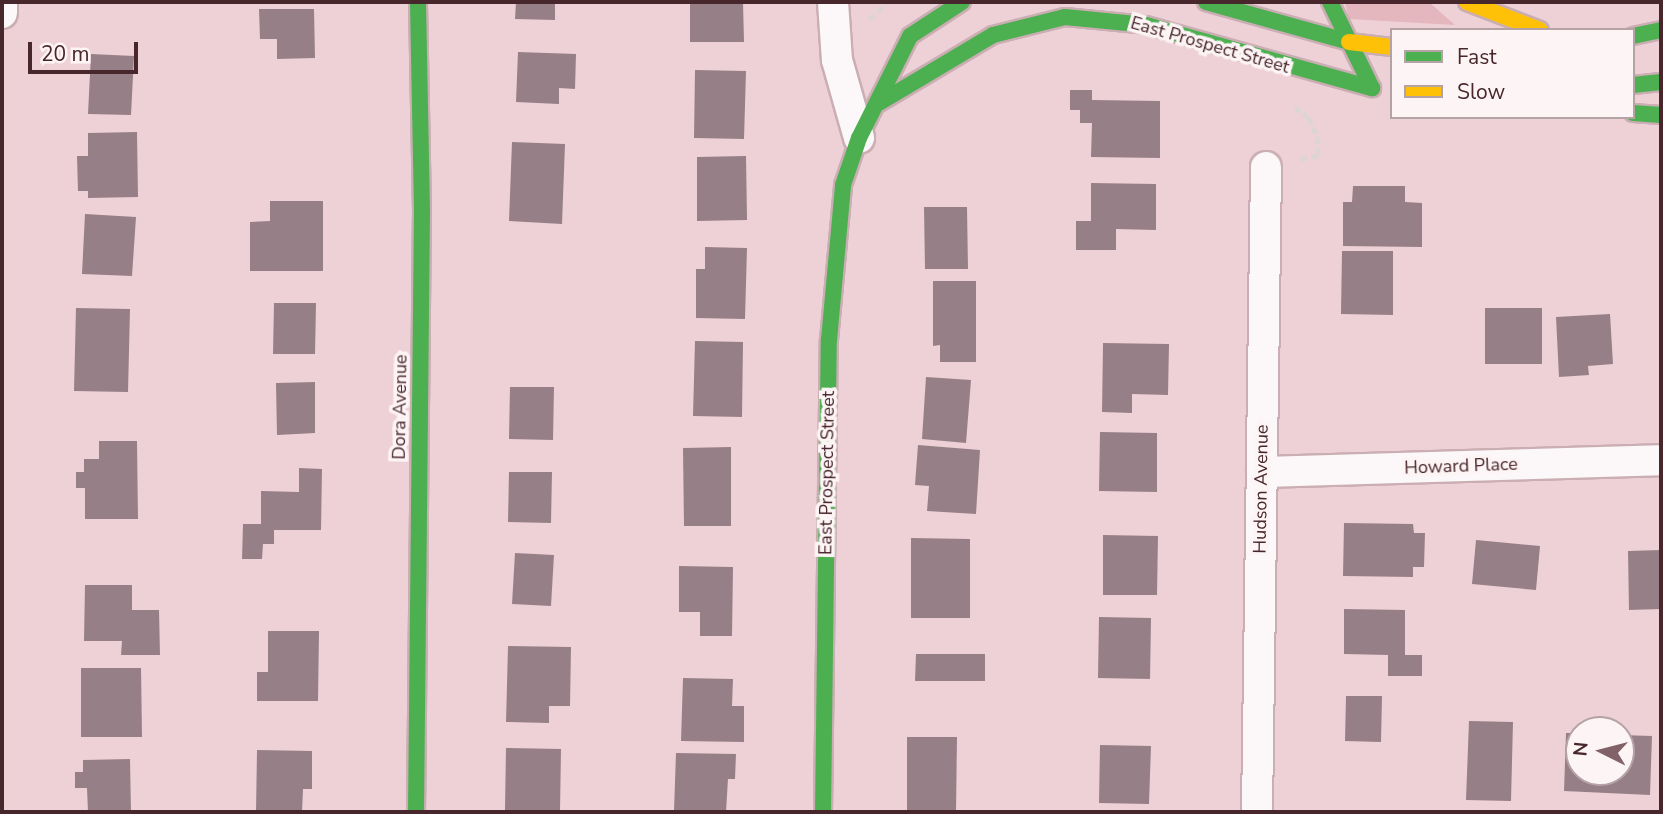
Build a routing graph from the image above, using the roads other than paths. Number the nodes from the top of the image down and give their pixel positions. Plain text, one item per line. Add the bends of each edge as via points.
1 (2, 2) edge
2 (418, 2) edge
3 (833, 2) edge
4 (962, 2) edge
5 (1206, 2) edge
6 (1331, 2) edge
7 (1467, 2) edge
8 (2, 13) edge
9 (1535, 28) edge
10 (1661, 30) edge
11 (1635, 36) edge
12 (1349, 42) junction
13 (1390, 47) edge
14 (1661, 82) edge
15 (1635, 85) edge
16 (1372, 88) junction
17 (1390, 91) edge
18 (879, 103) junction
19 (1635, 113) edge
20 (1661, 115) edge
21 (859, 138) junction
22 (1266, 167) road end
23 (1661, 460) edge
24 (1262, 472) junction
25 (416, 812) edge
26 (823, 812) edge
27 (1257, 812) edge

1 - 8 street
2 - 25 main road, Dora Avenue via 422,211
3 - 21 street via 837,60
4 - 18 main road, East Prospect Street via 911,36
5 - 12 main road
6 - 12 main road
7 - 9 main road
10 - 11 main road
12 - 13 main road
12 - 16 main road
14 - 15 main road
16 - 17 main road, East Prospect Street
16 - 18 main road, East Prospect Street via 1146,25 1065,17 993,35
18 - 21 main road, East Prospect Street
19 - 20 main road
21 - 26 main road, East Prospect Street via 840,208 829,340
22 - 24 street, Hudson Avenue
23 - 24 street, Howard Place
24 - 27 street, Hudson Avenue

